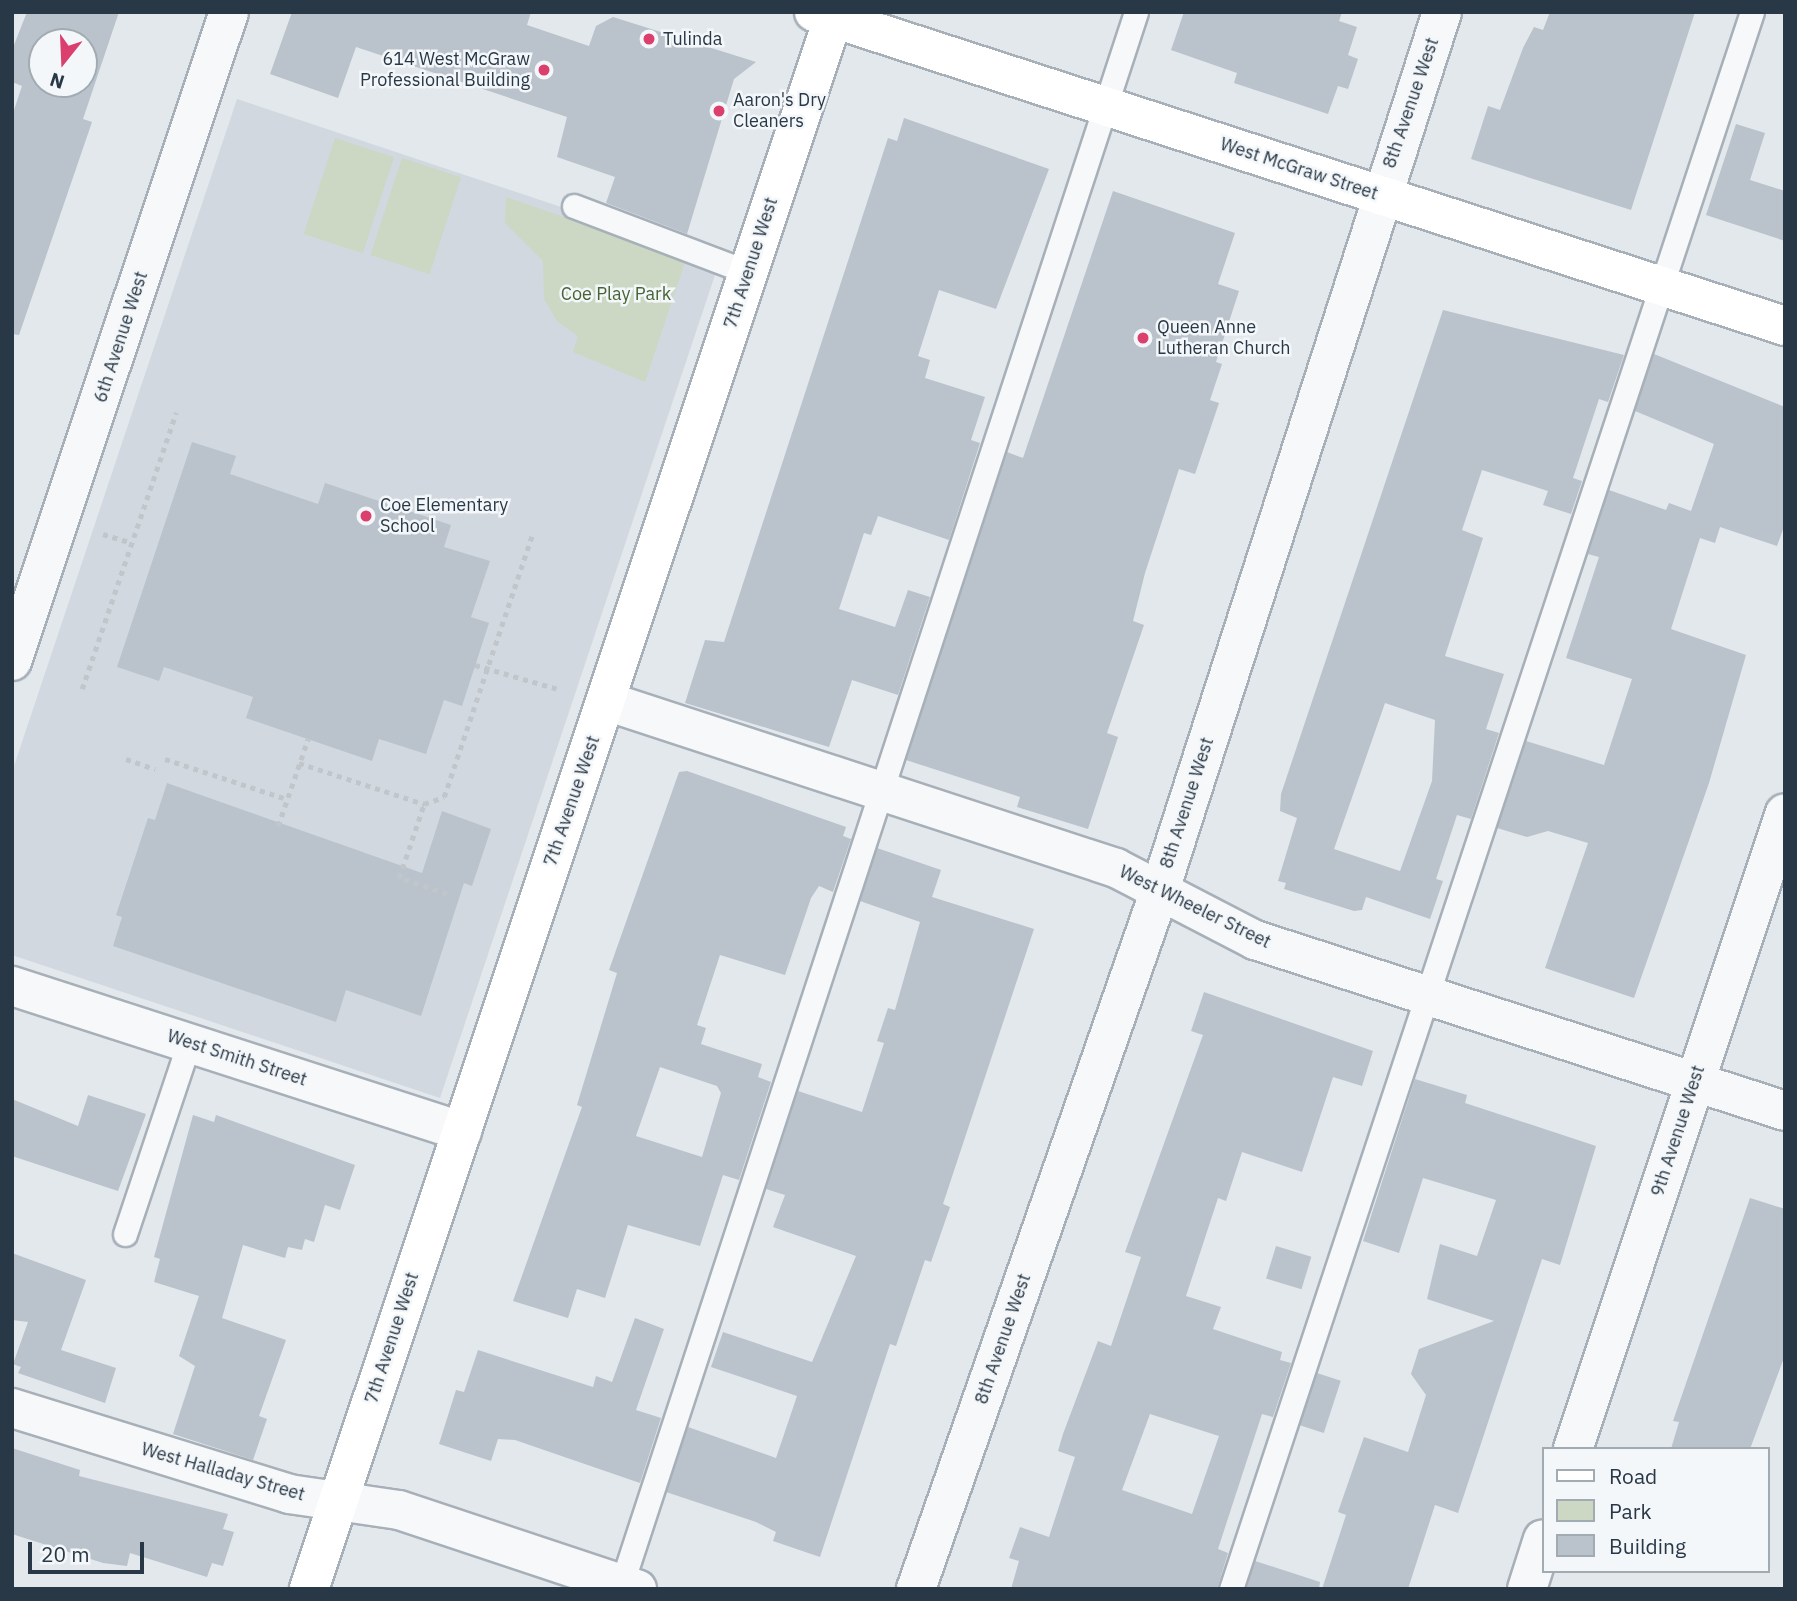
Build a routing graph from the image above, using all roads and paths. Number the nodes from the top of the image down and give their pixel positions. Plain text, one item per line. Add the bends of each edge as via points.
1 (229, 12) edge
2 (1136, 12) edge
3 (1442, 12) edge
4 (1752, 12) edge
5 (827, 14) edge
6 (1104, 106) junction
7 (1380, 195) junction
8 (573, 206) dead end
9 (748, 272) junction
10 (1661, 286) junction
11 (1785, 326) edge
12 (176, 413) dead end
13 (103, 534) dead end
14 (532, 535) dead end
15 (132, 543) junction
16 (12, 661) edge
17 (488, 664) junction
18 (475, 665) dead end
19 (558, 688) dead end
20 (82, 689) dead end
21 (606, 701) junction
22 (308, 739) dead end
23 (125, 759) dead end
24 (165, 759) dead end
25 (299, 762) junction
26 (155, 769) dead end
27 (878, 791) junction
28 (287, 799) junction
29 (424, 804) junction
30 (1785, 813) edge
31 (278, 826) dead end
32 (1159, 892) junction
33 (447, 894) dead end
34 (12, 986) edge
35 (1425, 998) junction
36 (189, 1043) junction
37 (1694, 1083) junction
38 (1785, 1111) edge
39 (462, 1131) junction
40 (125, 1234) dead end
41 (12, 1408) edge
42 (1574, 1447) edge
43 (338, 1502) junction
44 (1542, 1542) edge
45 (626, 1587) edge
46 (309, 1589) edge
47 (916, 1589) edge
48 (1231, 1589) edge
49 (1527, 1589) edge

1 - 16 street, 6th Avenue West
2 - 6 lane
3 - 7 street, 8th Avenue West
4 - 10 lane
5 - 6 street, West McGraw Street
5 - 9 street, 7th Avenue West
6 - 7 street, West McGraw Street
6 - 27 lane
7 - 10 street, West McGraw Street
7 - 32 street, 8th Avenue West
8 - 9 lane
9 - 21 street, 7th Avenue West
10 - 11 street, West McGraw Street
10 - 35 lane
12 - 15 path
13 - 15 path
14 - 17 path
15 - 20 path
17 - 18 path
17 - 19 path
17 - 29 path via 444,797
21 - 27 street, West Wheeler Street
21 - 39 street, 7th Avenue West
22 - 25 path
23 - 26 path
24 - 28 path
25 - 28 path
25 - 29 path
27 - 32 street, West Wheeler Street via 1116,868
27 - 45 lane
28 - 31 path
29 - 33 path via 399,878
30 - 37 street, 9th Avenue West
32 - 35 street, West Wheeler Street via 1255,940
32 - 47 street, 8th Avenue West
34 - 36 street, West Smith Street
35 - 37 street, West Wheeler Street
35 - 48 lane
36 - 39 street, West Smith Street
36 - 40 lane
37 - 38 street, West Wheeler Street
37 - 42 street, 9th Avenue West
39 - 43 street, 7th Avenue West
41 - 43 street, West Halladay Street via 289,1494
43 - 45 street, West Halladay Street via 399,1510
43 - 46 street, 7th Avenue West
44 - 49 street

